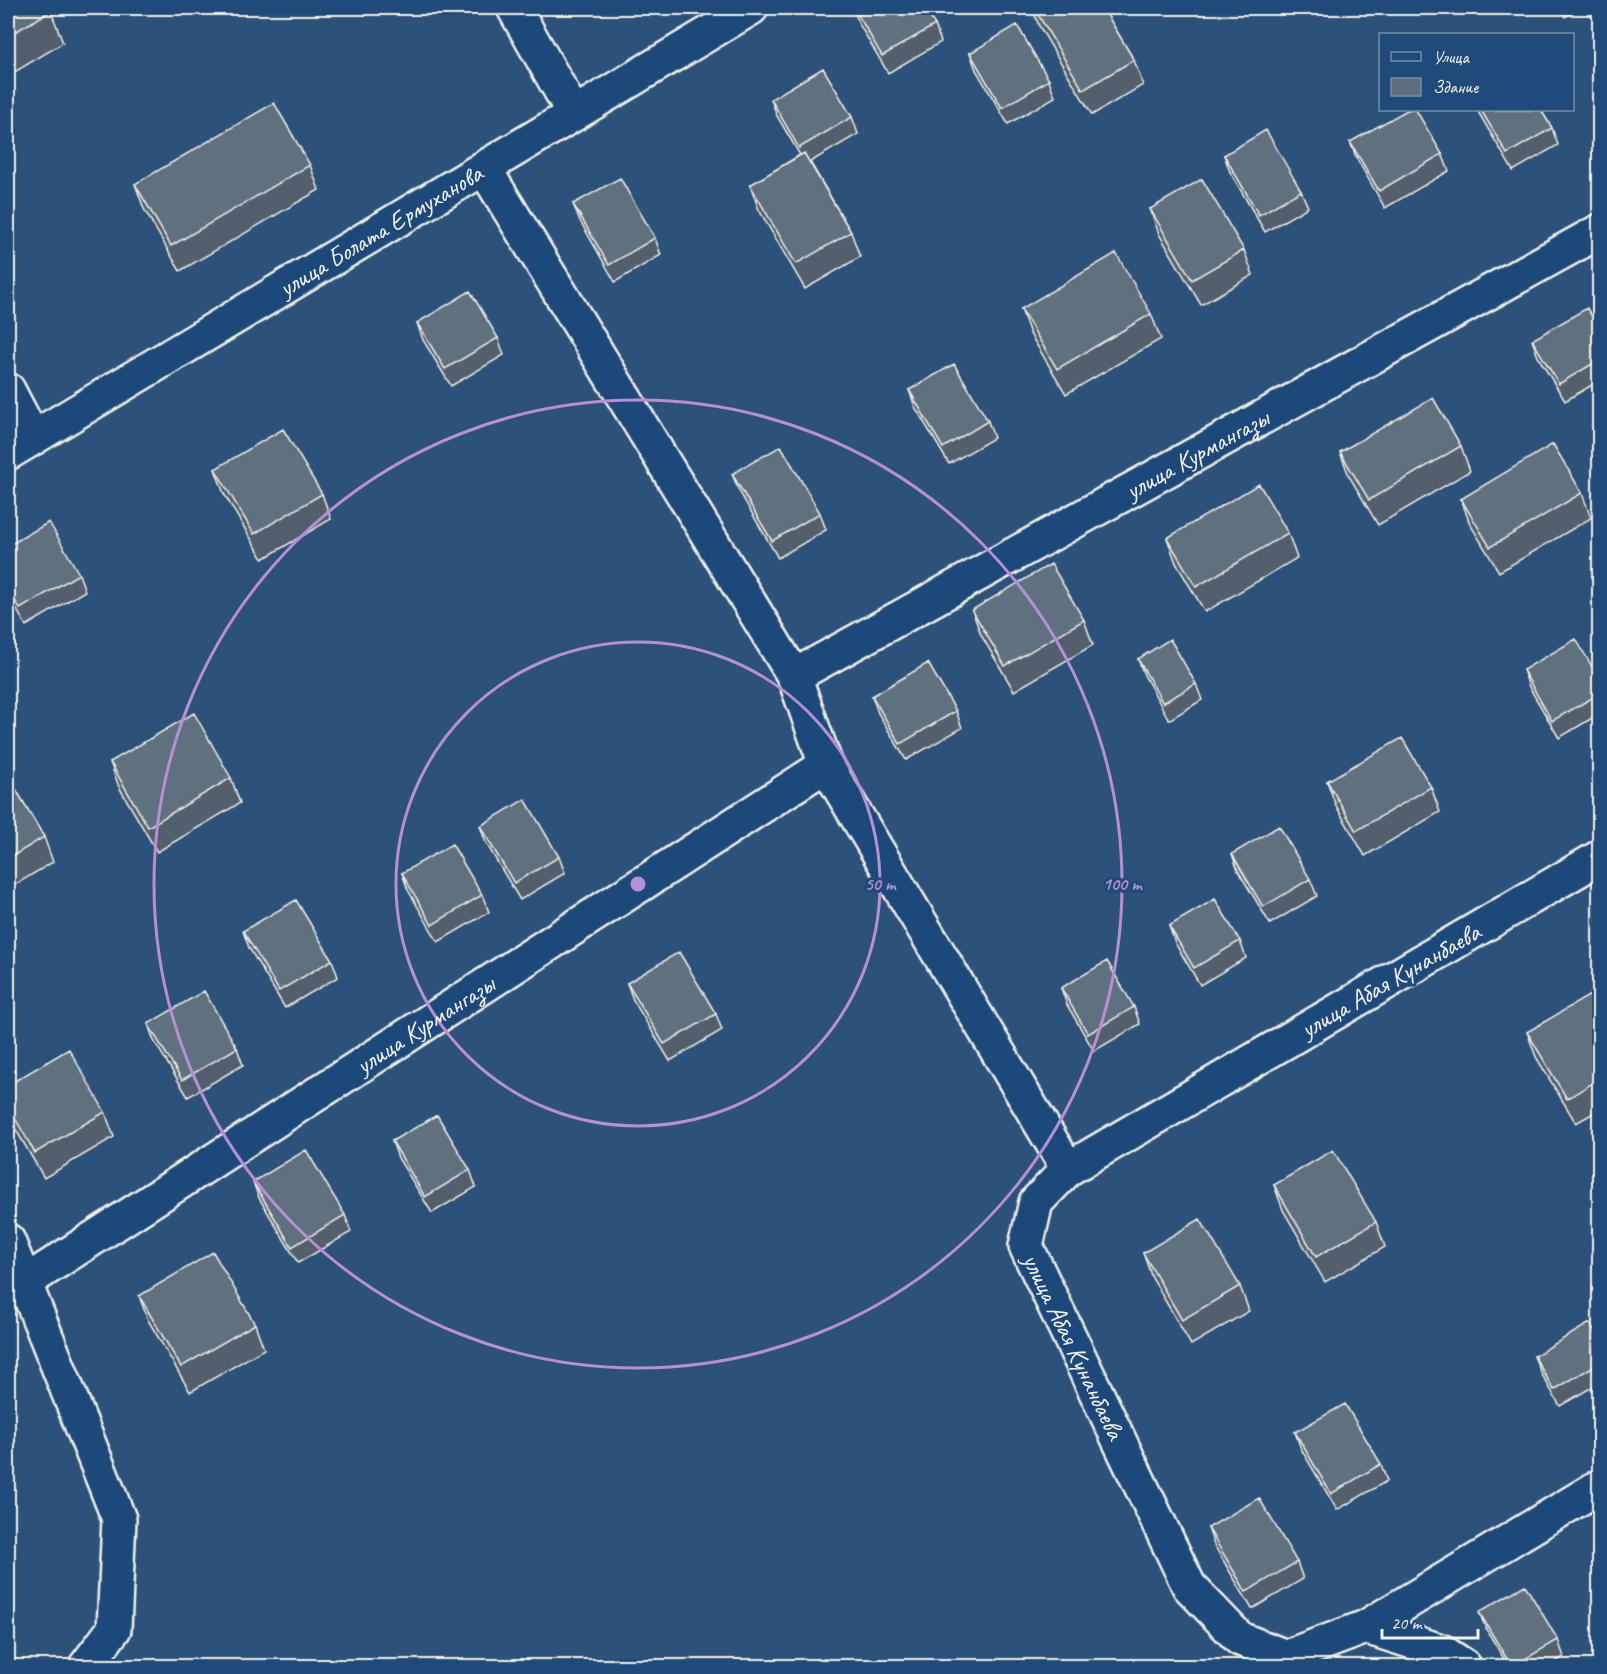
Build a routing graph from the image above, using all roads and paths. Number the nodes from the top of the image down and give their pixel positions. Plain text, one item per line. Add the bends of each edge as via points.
1 (514, 8) edge
2 (751, 8) edge
3 (574, 114) junction
4 (484, 168) junction
5 (1599, 231) edge
6 (8, 390) edge
7 (20, 445) edge
8 (795, 676) junction
9 (826, 765) junction
10 (1599, 857) edge
11 (1068, 1169) junction
12 (8, 1242) edge
13 (24, 1283) junction
14 (1599, 1486) edge
15 (1366, 1627) junction
16 (1282, 1662) edge
17 (86, 1666) edge
18 (1464, 1666) edge

1 - 3 street
2 - 3 street, улица Болата Ермуханова
3 - 4 street, улица Болата Ермуханова
4 - 7 street, улица Болата Ермуханова
4 - 8 street
5 - 8 street, улица Курмангазы
6 - 7 street
8 - 9 street
9 - 11 street
9 - 13 street, улица Курмангазы
10 - 11 street, улица Абая Кунанбаева
11 - 16 street, улица Абая Кунанбаева via 1036,1202 1026,1246 1189,1586 1240,1639
12 - 13 street
13 - 17 street via 119,1519 114,1629
14 - 15 street, улица Абая Кунанбаева
15 - 16 street, улица Абая Кунанбаева
15 - 18 street via 1441,1651

